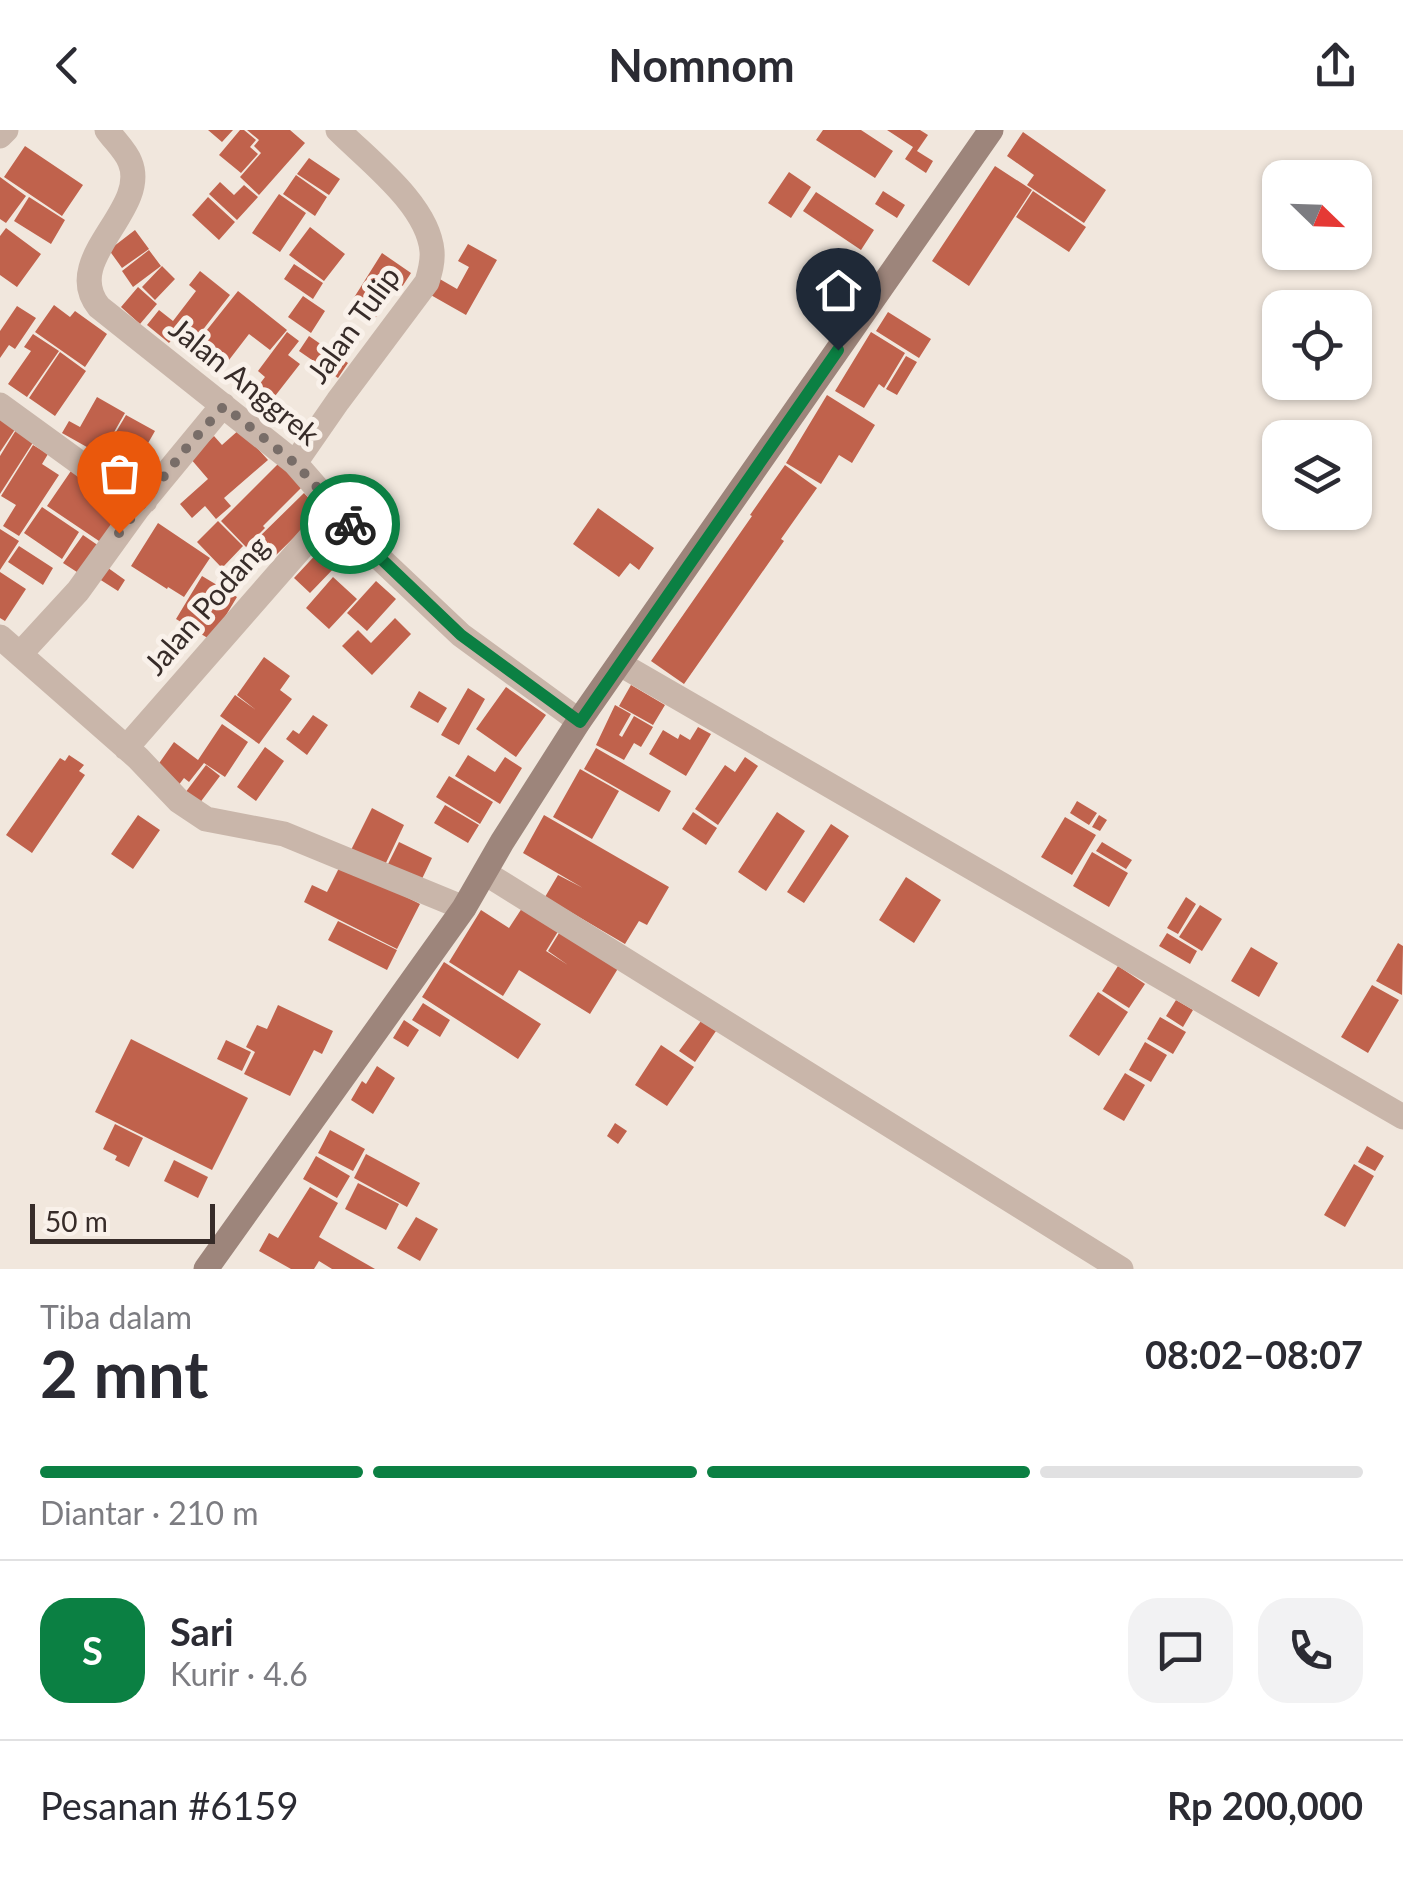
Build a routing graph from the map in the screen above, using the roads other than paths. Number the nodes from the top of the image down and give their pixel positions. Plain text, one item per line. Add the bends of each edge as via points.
1 (6, 130) edge
2 (107, 130) edge
3 (338, 130) edge
4 (991, 130) edge
5 (0, 136) edge
6 (0, 405) edge
7 (224, 406) junction
8 (296, 464) junction
9 (145, 501) junction
10 (336, 508) junction
11 (0, 637) edge
12 (21, 654) junction
13 (620, 664) junction
14 (580, 722) junction
15 (126, 748) junction
16 (486, 873) junction
17 (464, 908) junction
18 (1403, 1116) edge
19 (206, 1269) edge
20 (1121, 1269) edge

1 - 5 street
2 - 7 street, Jalan Anggrek via 130,162 132,179 93,262 94,300
3 - 8 street, Jalan Tulip via 421,217 432,263 428,282
4 - 13 main road
6 - 9 street
7 - 8 street, Jalan Anggrek
7 - 9 street
8 - 10 street, Jalan Anggrek
9 - 12 street
10 - 14 street, Jalan Anggrek via 461,635
10 - 15 street, Jalan Podang
11 - 12 street
12 - 15 street
13 - 14 main road
13 - 18 street
14 - 16 main road
15 - 17 street via 206,819 284,834
16 - 17 main road
16 - 20 street
17 - 19 main road

